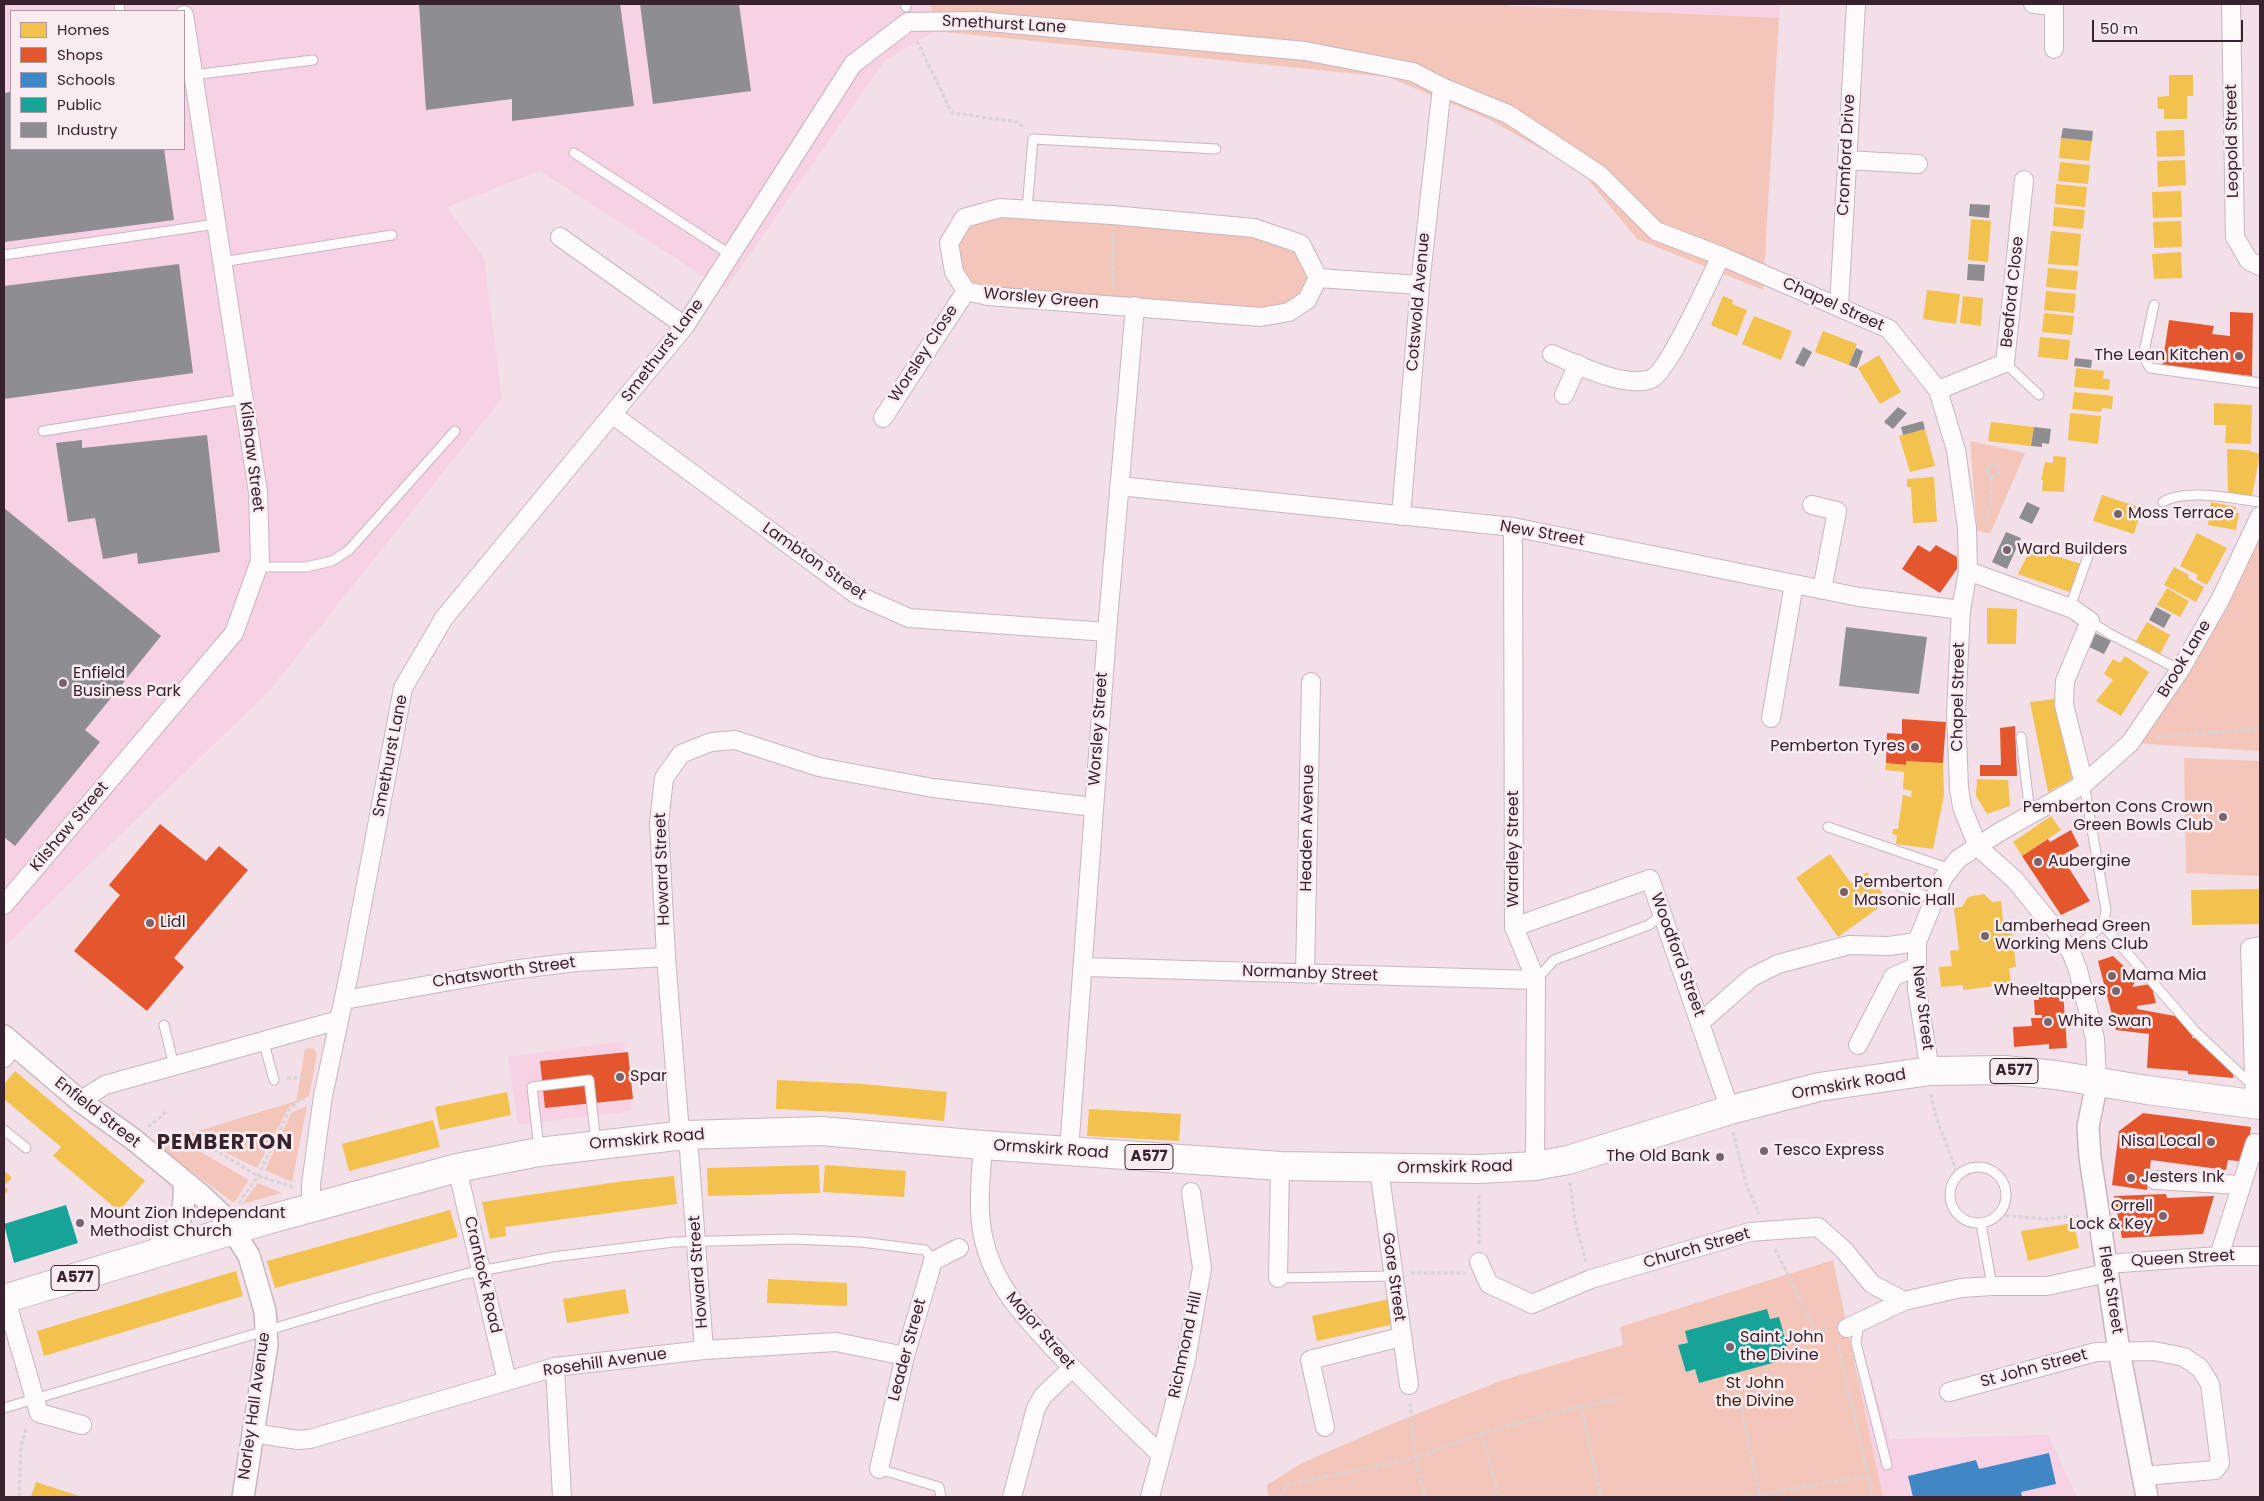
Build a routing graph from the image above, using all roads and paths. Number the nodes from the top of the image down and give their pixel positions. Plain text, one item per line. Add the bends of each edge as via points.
1 (1856, 4) edge
2 (2033, 4) edge
3 (2231, 4) edge
4 (907, 11) edge
5 (185, 28) edge
6 (186, 43) edge
7 (2054, 49) dead end
8 (313, 60) dead end
9 (193, 75) junction
10 (1442, 87) junction
11 (1033, 139) junction
12 (1216, 149) dead end
13 (574, 153) dead end
14 (1846, 160) junction
15 (1918, 164) dead end
16 (2024, 180) dead end
17 (1027, 210) junction
18 (1112, 215) junction
19 (216, 224) junction
20 (392, 235) dead end
21 (560, 237) dead end
22 (4, 255) edge
23 (731, 255) junction
24 (1721, 256) junction
25 (222, 262) junction
26 (2260, 266) edge
27 (1318, 278) junction
28 (1420, 285) junction
29 (966, 291) junction
30 (1113, 305) junction
31 (2154, 305) dead end
32 (1135, 306) junction
33 (1839, 306) junction
34 (685, 326) junction
35 (1552, 354) dead end
36 (2005, 363) junction
37 (1578, 364) junction
38 (2260, 383) edge
39 (1938, 390) junction
40 (1564, 395) dead end
41 (2040, 395) dead end
42 (244, 399) junction
43 (613, 415) junction
44 (883, 418) dead end
45 (43, 431) dead end
46 (455, 431) dead end
47 (1119, 486) junction
48 (2163, 502) dead end
49 (2260, 502) edge
50 (1812, 505) dead end
51 (1401, 516) junction
52 (2260, 516) edge
53 (1513, 527) junction
54 (2088, 556) dead end
55 (257, 567) junction
56 (1968, 571) junction
57 (1794, 584) junction
58 (1822, 590) junction
59 (2070, 607) junction
60 (1961, 610) junction
61 (2090, 621) junction
62 (1107, 632) junction
63 (2180, 670) junction
64 (1311, 682) dead end
65 (1771, 718) dead end
66 (2260, 729) edge
67 (2020, 737) dead end
68 (2133, 738) junction
69 (2084, 784) junction
70 (1094, 807) junction
71 (2030, 814) junction
72 (1828, 827) dead end
73 (1978, 847) junction
74 (1950, 869) junction
75 (1900, 886) dead end
76 (1933, 899) junction
77 (4, 905) edge
78 (1662, 914) junction
79 (2103, 925) junction
80 (1514, 927) junction
81 (1917, 942) junction
82 (2260, 946) edge
83 (2072, 952) junction
84 (666, 957) junction
85 (1084, 967) junction
86 (1915, 967) junction
87 (1305, 974) junction
88 (1536, 980) junction
89 (344, 1000) junction
90 (339, 1020) junction
91 (1700, 1022) junction
92 (164, 1025) dead end
93 (263, 1040) junction
94 (1858, 1045) dead end
95 (7, 1047) edge
96 (174, 1066) junction
97 (1930, 1071) junction
98 (274, 1080) joint
99 (2097, 1082) junction
100 (324, 1090) junction
101 (2257, 1099) edge
102 (80, 1100) junction
103 (1727, 1121) junction
104 (4, 1130) edge
105 (684, 1135) junction
106 (2255, 1143) dead end
107 (596, 1144) junction
108 (983, 1145) junction
109 (140, 1146) junction
110 (26, 1148) dead end
111 (539, 1152) junction
112 (1069, 1152) junction
113 (1568, 1160) junction
114 (1280, 1166) junction
115 (1535, 1166) junction
116 (458, 1168) junction
117 (1379, 1169) junction
118 (1479, 1169) junction
119 (1958, 1175) junction
120 (258, 1176) junction
121 (2155, 1180) dead end
122 (184, 1181) junction
123 (2240, 1185) junction
124 (1191, 1192) dead end
125 (313, 1200) junction
126 (210, 1204) junction
127 (2097, 1214) junction
128 (1999, 1215) junction
129 (1981, 1224) junction
130 (234, 1230) junction
131 (1767, 1230) junction
132 (697, 1241) junction
133 (959, 1248) dead end
134 (146, 1256) junction
135 (2219, 1256) junction
136 (2260, 1256) edge
137 (933, 1261) junction
138 (1481, 1267) junction
139 (2106, 1269) junction
140 (482, 1271) junction
141 (1393, 1276) junction
142 (1278, 1278) joint
143 (1591, 1279) junction
144 (1992, 1286) junction
145 (4, 1297) edge
146 (1904, 1300) junction
147 (267, 1330) junction
148 (1845, 1330) junction
149 (1816, 1331) junction
150 (1783, 1332) dead end
151 (1401, 1337) junction
152 (704, 1350) junction
153 (2119, 1351) junction
154 (905, 1356) junction
155 (555, 1367) junction
156 (1072, 1368) junction
157 (1734, 1374) dead end
158 (507, 1381) junction
159 (1409, 1385) joint
160 (1949, 1392) dead end
161 (1625, 1398) dead end
162 (36, 1403) junction
163 (1582, 1406) junction
164 (4, 1408) edge
165 (82, 1425) dead end
166 (1325, 1427) dead end
167 (253, 1433) junction
168 (1482, 1434) junction
169 (1161, 1455) junction
170 (1415, 1458) junction
171 (1887, 1465) dead end
172 (879, 1469) joint
173 (1868, 1476) junction
174 (2144, 1476) junction
175 (1760, 1496) edge
176 (19, 1497) edge
177 (243, 1497) edge
178 (562, 1497) edge
179 (941, 1497) edge
180 (1012, 1497) edge
181 (1150, 1497) edge
182 (1280, 1497) edge
183 (1425, 1497) edge
184 (1499, 1497) edge
185 (1601, 1497) edge
186 (1744, 1497) edge
187 (1872, 1497) edge
188 (2147, 1497) edge

1 - 14 street, Cromford Drive
2 - 7 street via 2054,6
3 - 26 street, Leopold Street via 2234,237 2249,262
4 - 10 street, Smethurst Lane via 980,21 1305,51 1412,72
4 - 11 path via 952,113 1018,122
4 - 23 street, Smethurst Lane via 853,64
5 - 6 street, Kilshaw Street
6 - 9 street, Kilshaw Street
8 - 9 lane
9 - 19 street, Kilshaw Street
10 - 24 street, Chapel Street via 1508,114 1600,174 1656,231
10 - 28 street, Cotswold Avenue
11 - 12 lane
11 - 17 lane
13 - 23 lane
14 - 15 street
14 - 33 street, Cromford Drive
16 - 36 street, Beaford Close
17 - 18 street, Worsley Green
17 - 29 street, Worsley Green via 1000,208 964,218 949,243 954,272
18 - 27 street, Worsley Green via 1254,228 1301,244
18 - 30 path
19 - 22 lane
19 - 25 street, Kilshaw Street
20 - 25 lane
21 - 34 street
23 - 34 street, Smethurst Lane
24 - 33 street, Chapel Street
24 - 37 street via 1667,363 1651,379 1620,379
25 - 42 street, Kilshaw Street
27 - 28 street
27 - 32 street, Worsley Green via 1307,300 1289,312 1261,317
28 - 51 street, Cotswold Avenue
29 - 30 street, Worsley Green via 988,296
29 - 44 street, Worsley Close
30 - 32 street, Worsley Green
31 - 38 lane via 2143,356 2150,368
32 - 47 street, Worsley Street
33 - 39 street, Chapel Street via 1889,328
34 - 43 street, Smethurst Lane
35 - 37 street
36 - 39 street, Beaford Close
36 - 41 lane
37 - 40 street
39 - 56 street, Chapel Street via 1956,450 1967,528
42 - 45 lane
42 - 55 street, Kilshaw Street via 258,492 260,561
43 - 62 street, Lambton Street via 857,595 909,618
43 - 89 street, Smethurst Lane via 444,618 403,688
46 - 55 lane via 349,550 332,562 306,567
47 - 51 street, New Street
47 - 62 street, Worsley Street
48 - 49 lane via 2170,498 2206,496
50 - 58 street via 1837,511
51 - 53 street, New Street
52 - 63 street, Brook Lane via 2220,600
53 - 57 street, New Street
53 - 80 street, Wardley Street
54 - 59 lane
55 - 77 street, Kilshaw Street via 234,634
56 - 59 street
56 - 60 street, Chapel Street
57 - 58 street, New Street
57 - 65 street
58 - 60 street, New Street
59 - 61 street
60 - 73 street, Chapel Street via 1956,712 1959,788 1968,825
61 - 63 lane
61 - 69 street via 2065,681 2064,705
62 - 70 street, Worsley Street
63 - 68 street, Brook Lane
64 - 87 street, Headen Avenue
66 - 68 path
67 - 71 lane
68 - 69 street, Brook Lane
69 - 71 street, Brook Lane
69 - 79 lane via 2106,910
70 - 84 street, Howard Street via 934,788 819,767 735,740 711,742 682,754 664,778 659,823
70 - 85 street, Worsley Street
71 - 73 street, New Street
72 - 74 lane
73 - 74 street, New Street via 1958,859
73 - 83 street via 2015,880
74 - 76 street, New Street
75 - 76 lane
76 - 81 street, New Street
78 - 80 street, Woodford Street via 1650,879
78 - 88 lane via 1649,925 1554,960
78 - 91 street, Woodford Street
79 - 83 lane
79 - 101 lane
80 - 88 street, Wardley Street
81 - 86 street, New Street
81 - 91 street via 1888,946 1849,945 1778,964 1752,977
82 - 101 street via 2250,948
83 - 99 street via 2095,1039
84 - 89 street, Chatsworth Street via 576,962 512,970
84 - 105 street, Howard Street via 679,1121
85 - 87 street, Normanby Street
85 - 112 street, Worsley Street
86 - 94 street via 1892,977
86 - 97 street, New Street
87 - 88 street, Normanby Street
88 - 115 street, Wardley Street
89 - 90 street, Smethurst Lane
90 - 93 street
90 - 100 street, Smethurst Lane
91 - 103 street, Woodford Street
92 - 96 lane
93 - 96 street
93 - 98 lane
95 - 102 street, Enfield Street
96 - 102 street via 105,1086
97 - 99 highway, Ormskirk Road / A577 via 2004,1070
97 - 103 highway, Ormskirk Road / A577 via 1819,1087
97 - 119 path via 1930,1091 1936,1117
98 - 100 path via 305,1077
99 - 101 highway, Ormskirk Road / A577
99 - 127 street, Fleet Street via 2088,1138
100 - 120 path via 300,1100 290,1109
100 - 125 street, Smethurst Lane
102 - 109 street, Enfield Street
103 - 113 highway, Ormskirk Road / A577
103 - 131 path via 1746,1184
104 - 110 lane
105 - 107 highway, Ormskirk Road / A577
105 - 108 highway, Ormskirk Road / A577 via 821,1131
105 - 132 street, Howard Street via 689,1150
106 - 123 street
107 - 111 highway, Ormskirk Road / A577
107 - 111 lane via 589,1080 532,1086
108 - 112 highway, Ormskirk Road / A577
108 - 156 street, Major Street via 980,1204 983,1237 989,1257 997,1277 1020,1312
109 - 120 path via 179,1136 198,1140
109 - 122 street, Enfield Street
111 - 116 highway, Ormskirk Road / A577
112 - 114 highway, Ormskirk Road / A577
113 - 115 highway, Ormskirk Road / A577
113 - 143 path via 1575,1221
114 - 117 highway, Ormskirk Road / A577
114 - 142 street
115 - 118 highway, Ormskirk Road / A577
116 - 125 highway, Ormskirk Road / A577
116 - 140 street, Crantock Road
117 - 118 highway, Ormskirk Road / A577
117 - 141 street, Gore Street
118 - 138 path
119 - 128 lane via 1976,1166 1985,1167 2002,1178 2007,1197
119 - 129 lane via 1950,1190 1952,1208 1964,1220
120 - 125 path
120 - 126 path via 235,1209 218,1198
121 - 123 street
122 - 126 street, Enfield Street
122 - 134 street via 185,1199 178,1225 163,1244
123 - 135 street
124 - 169 street, Richmond Hill via 1202,1268 1186,1360
125 - 130 highway, Ormskirk Road / A577
126 - 130 street, Enfield Street
127 - 128 path via 2045,1219
127 - 139 street, Fleet Street
128 - 129 lane
129 - 144 lane
130 - 134 highway, Ormskirk Road / A577
130 - 147 street, Norley Hall Avenue via 253,1268
131 - 143 street, Church Street via 1750,1232
131 - 146 street, Church Street via 1818,1227 1843,1249 1872,1284
131 - 149 path
132 - 137 lane via 793,1239 861,1242 925,1250
132 - 140 lane via 604,1249
132 - 152 street, Howard Street
133 - 137 street
134 - 145 highway, Ormskirk Road / A577
135 - 136 street, Queen Street
135 - 139 street, Queen Street
137 - 154 street, Leader Street
138 - 141 path
138 - 143 street, Church Street via 1489,1284 1532,1304
139 - 144 street via 2047,1286
139 - 153 street, Fleet Street
140 - 147 lane
140 - 158 street, Crantock Road
141 - 142 lane
141 - 151 street, Gore Street
144 - 146 street via 1961,1288
145 - 162 street
146 - 148 street
147 - 162 lane
147 - 167 street, Norley Hall Avenue
148 - 149 path
148 - 171 lane via 1856,1343
148 - 173 path
149 - 150 path
151 - 159 street, Gore Street
151 - 166 street via 1310,1360
152 - 154 street, Rosehill Avenue via 836,1342
152 - 155 street, Rosehill Avenue
153 - 160 street, St John Street via 2096,1352
153 - 174 street, Fleet Street
153 - 174 street, St John Street via 2154,1351 2184,1357 2200,1368 2210,1384 2220,1463 2215,1470
154 - 172 street, Leader Street
155 - 158 street, Rosehill Avenue
155 - 178 street
156 - 169 street, Major Street
156 - 180 street via 1043,1396 1036,1408
157 - 175 path
158 - 167 street, Rosehill Avenue via 310,1439
159 - 170 path
161 - 163 path
162 - 164 lane
162 - 165 street via 39,1413
162 - 176 path via 21,1446
163 - 168 path
163 - 185 path
167 - 177 street, Norley Hall Avenue
168 - 170 path
168 - 184 path
169 - 181 street, Richmond Hill
170 - 182 path via 1286,1485
170 - 183 path
172 - 179 lane via 939,1487
173 - 175 path
173 - 187 path
174 - 188 street, Fleet Street
175 - 186 path

